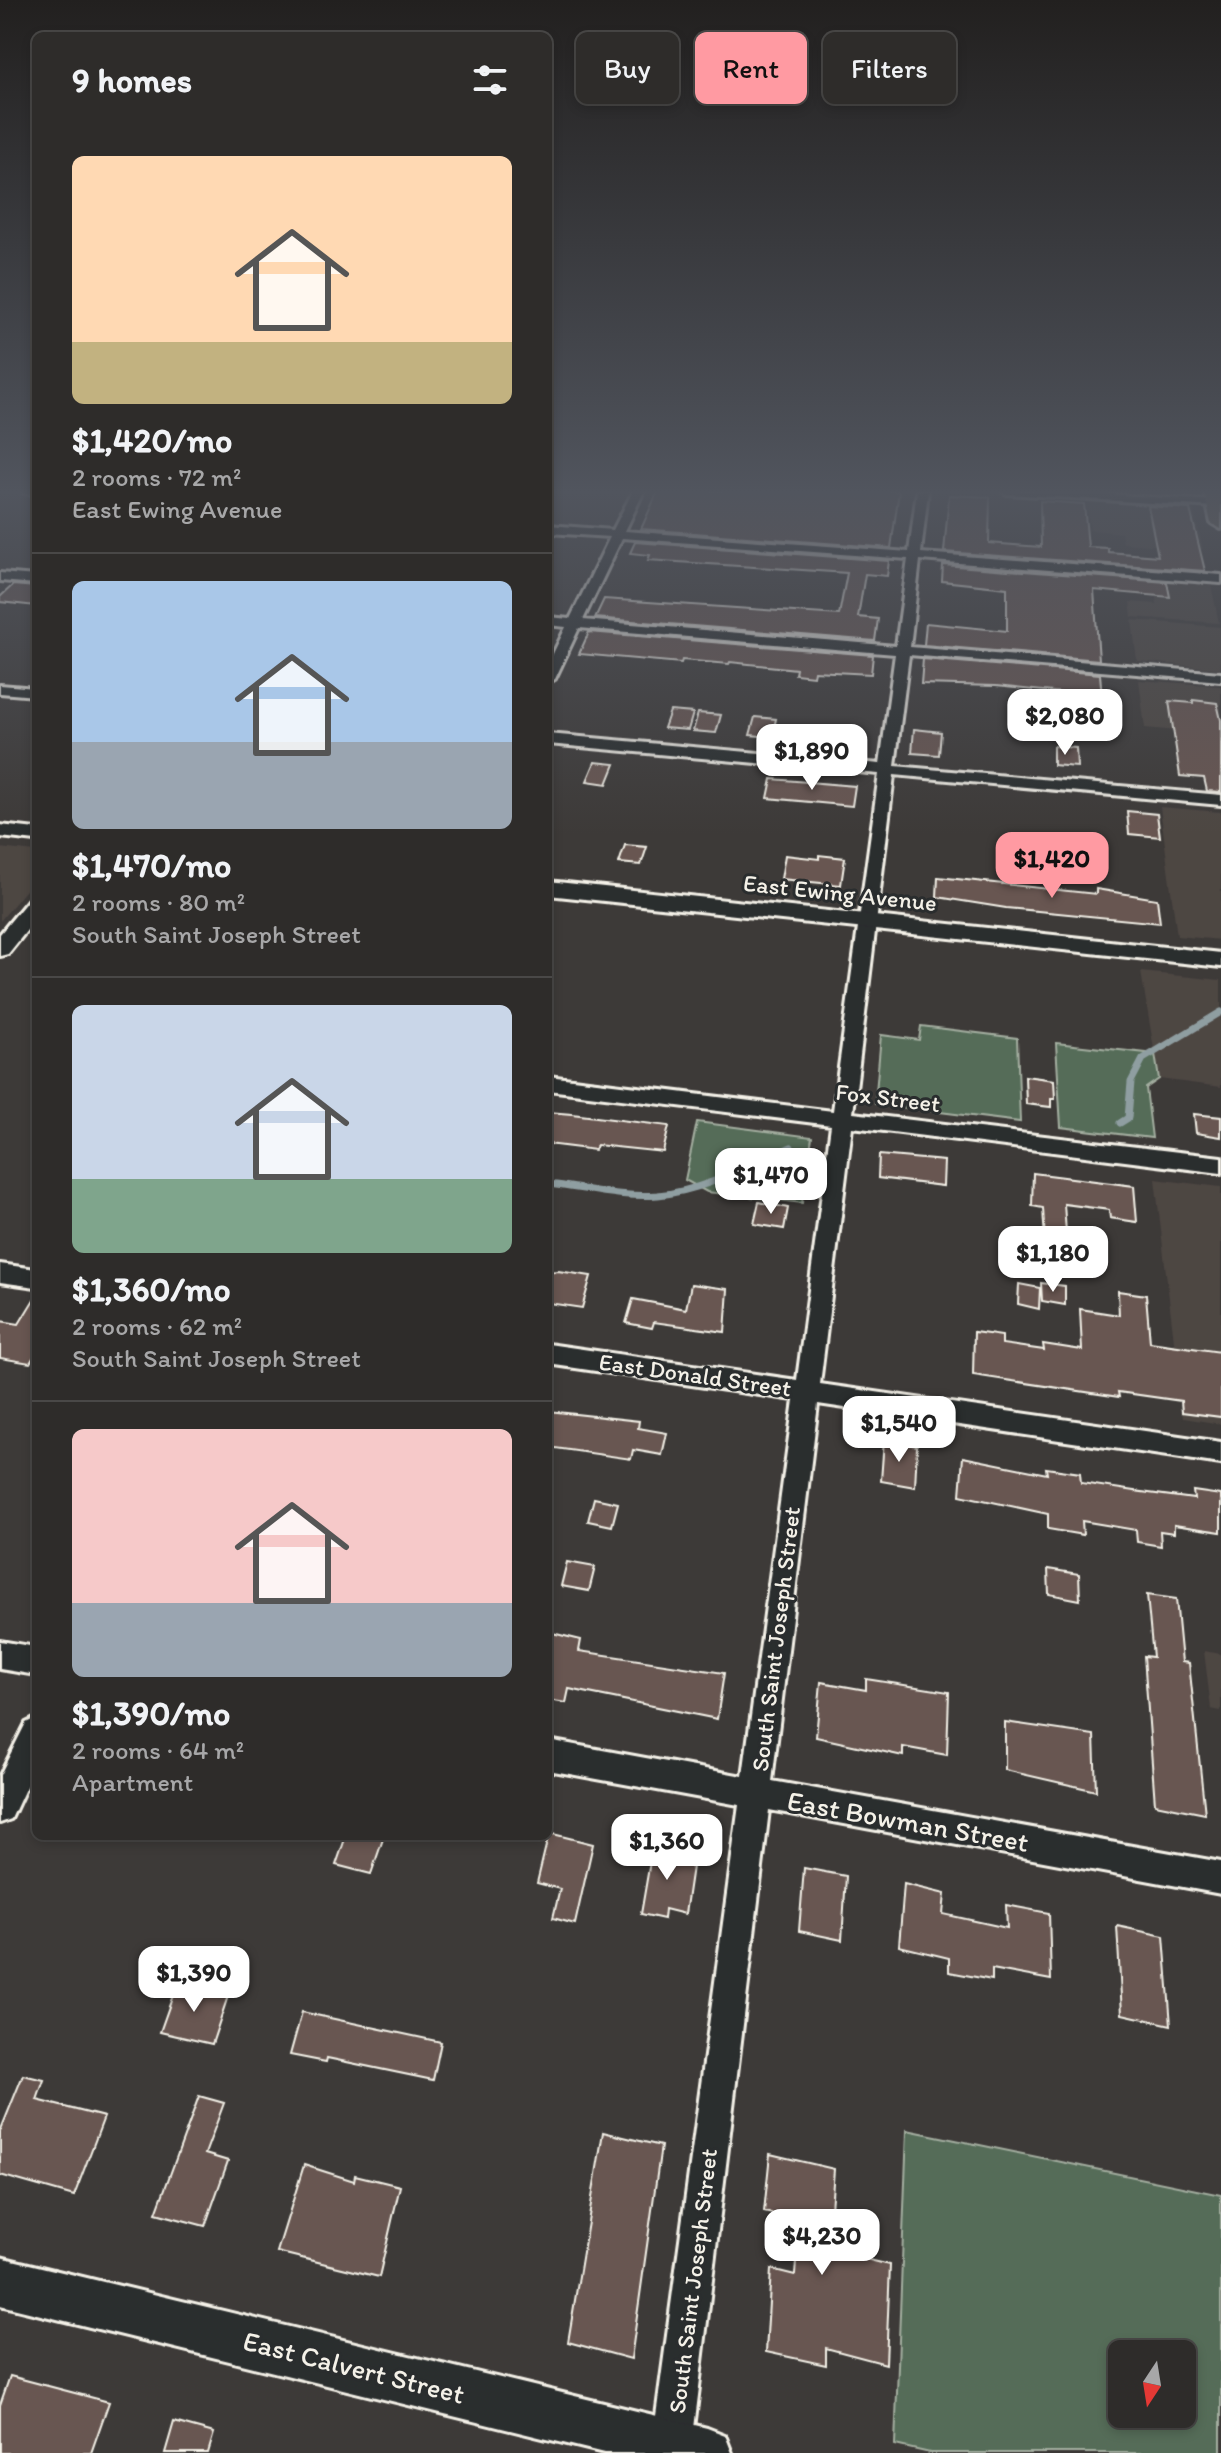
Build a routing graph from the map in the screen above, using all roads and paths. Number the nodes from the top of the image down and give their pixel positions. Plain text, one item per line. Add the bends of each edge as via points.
1 (582, 605) edge
2 (908, 605) edge
3 (552, 621) edge
4 (574, 623) junction
5 (903, 650) junction
6 (552, 670) edge
7 (1221, 677) edge
8 (0, 689) edge
9 (32, 692) edge
10 (552, 739) edge
11 (888, 770) junction
12 (1221, 800) edge
13 (0, 831) edge
14 (32, 835) edge
15 (552, 888) edge
16 (32, 910) edge
17 (869, 922) junction
18 (0, 949) edge
19 (1221, 960) edge
20 (552, 1083) edge
21 (844, 1119) junction
22 (1221, 1165) edge
23 (0, 1273) edge
24 (32, 1277) edge
25 (552, 1355) edge
26 (809, 1392) junction
27 (1221, 1453) edge
28 (0, 1655) edge
29 (32, 1660) edge
30 (32, 1741) edge
31 (552, 1756) edge
32 (756, 1794) junction
33 (0, 1808) edge
34 (1221, 1878) edge
35 (0, 2281) edge
36 (683, 2450) edge

1 - 4 street
2 - 5 street, South Saint Joseph Street
3 - 4 street
4 - 5 street
4 - 6 street
5 - 7 street
5 - 11 street, South Saint Joseph Street
8 - 9 street
10 - 11 street
11 - 12 street
11 - 17 street, South Saint Joseph Street
13 - 14 street
15 - 17 street, East Ewing Avenue
16 - 18 street
17 - 19 street, East Ewing Avenue
17 - 21 street, South Saint Joseph Street
20 - 21 street, Fox Street
21 - 22 street, Fox Street
21 - 26 street, South Saint Joseph Street
23 - 24 street
25 - 26 street, East Donald Street
26 - 27 street, East Donald Street
26 - 32 street, South Saint Joseph Street
28 - 29 street
30 - 33 street
31 - 32 street, East Bowman Street
32 - 34 street, East Bowman Street
32 - 36 street, South Saint Joseph Street
35 - 36 street, East Calvert Street

